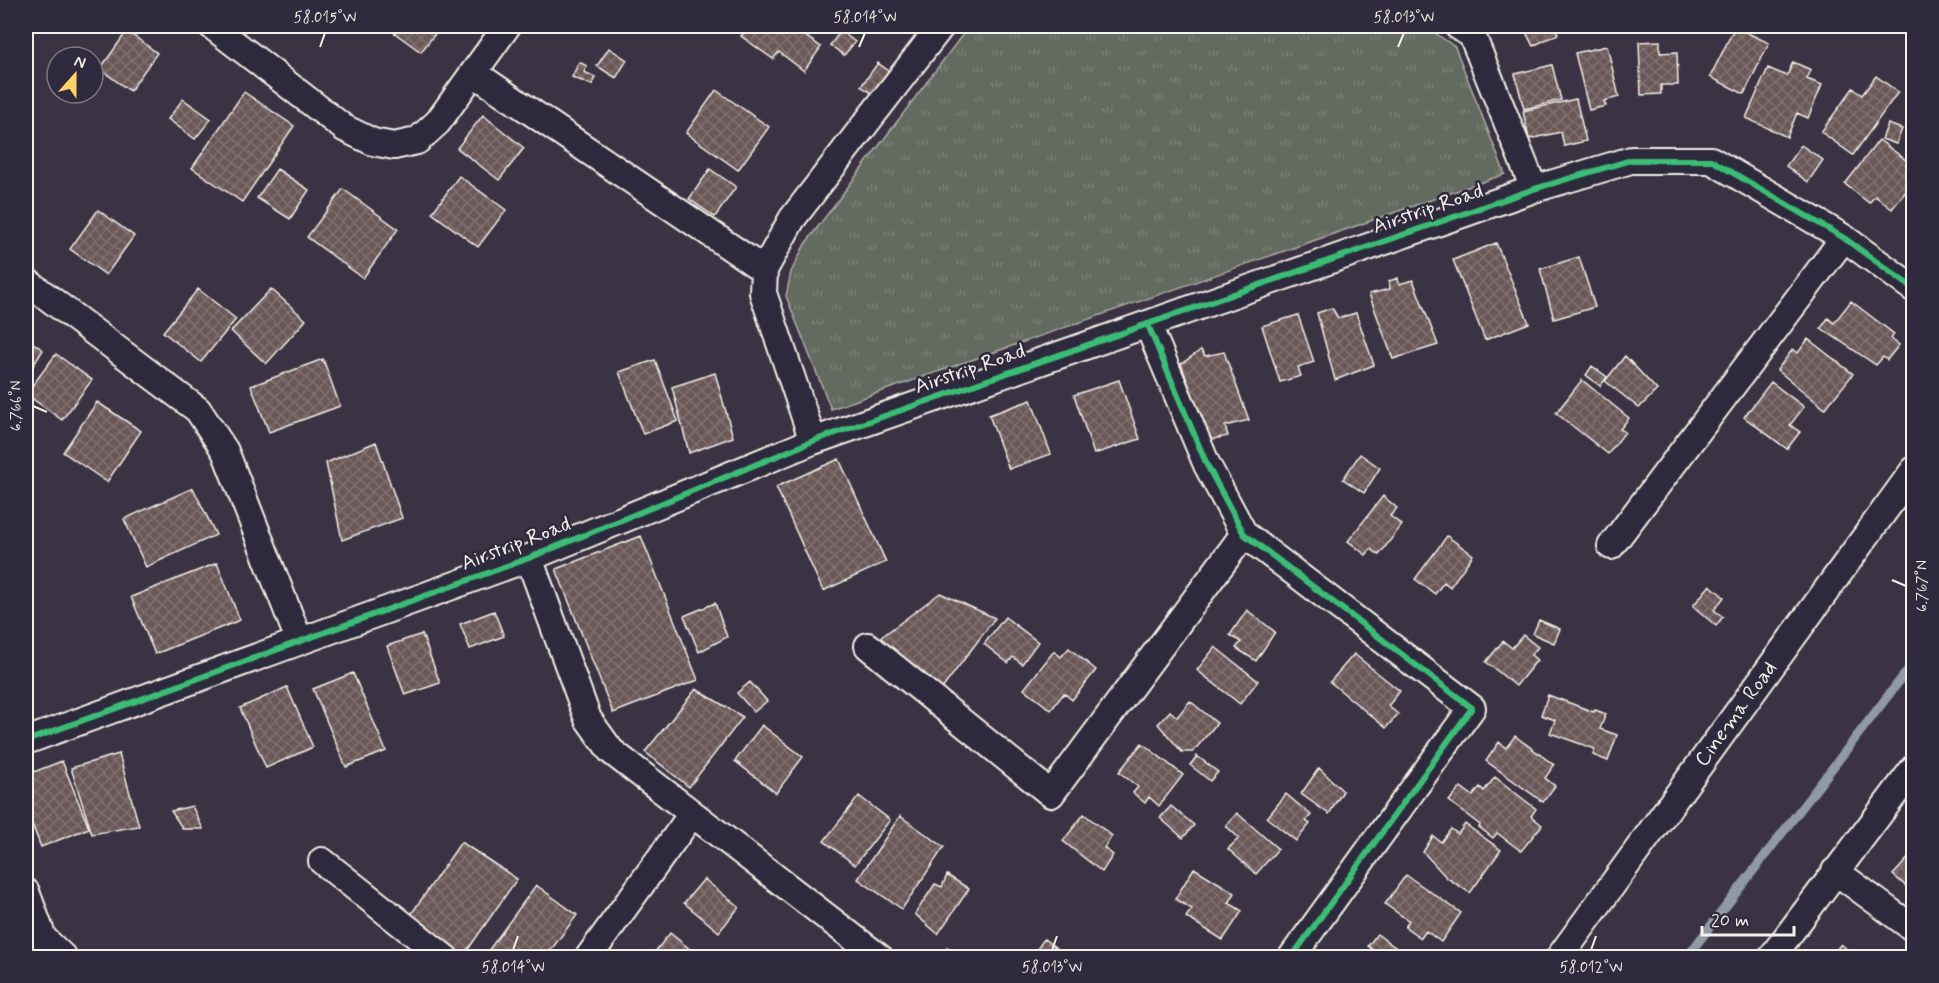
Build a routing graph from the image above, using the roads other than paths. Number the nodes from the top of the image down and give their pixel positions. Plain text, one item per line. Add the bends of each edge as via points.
1 (212, 26) edge
2 (507, 26) edge
3 (941, 26) edge
4 (1458, 26) edge
5 (474, 73) junction
6 (1534, 189) junction
7 (1844, 238) junction
8 (764, 270) junction
9 (26, 281) edge
10 (1914, 289) edge
11 (1148, 325) junction
12 (813, 441) junction
13 (1914, 470) edge
14 (1244, 534) junction
15 (1611, 546) dead end
16 (529, 558) junction
17 (299, 640) junction
18 (868, 646) dead end
19 (26, 741) edge
20 (1914, 768) edge
21 (692, 814) junction
22 (322, 861) dead end
23 (1835, 872) junction
24 (26, 892) edge
25 (1914, 929) edge
26 (64, 957) edge
27 (445, 957) edge
28 (588, 957) edge
29 (880, 957) edge
30 (1291, 957) edge
31 (1559, 957) edge
32 (1771, 957) edge

1 - 5 street via 344,128 373,142 394,146 417,141 438,122
2 - 5 street
3 - 8 street via 792,219
4 - 6 street via 1472,35
5 - 8 street
6 - 7 street, Airstrip Road via 1631,160 1711,160
6 - 11 street, Airstrip Road
7 - 10 street, Airstrip Road
7 - 15 street
8 - 12 street via 763,293
9 - 17 street via 198,410 225,451
11 - 12 street, Airstrip Road
11 - 14 street via 1207,465
12 - 16 street, Airstrip Road
13 - 31 street, Cinema Road
14 - 18 street via 1051,794
14 - 30 street via 1472,708
16 - 17 street, Airstrip Road
16 - 21 street via 588,719 611,751
17 - 19 street, Airstrip Road
20 - 23 street
21 - 28 street
21 - 29 street
22 - 27 street
23 - 25 street
23 - 32 street
24 - 26 street via 43,938

